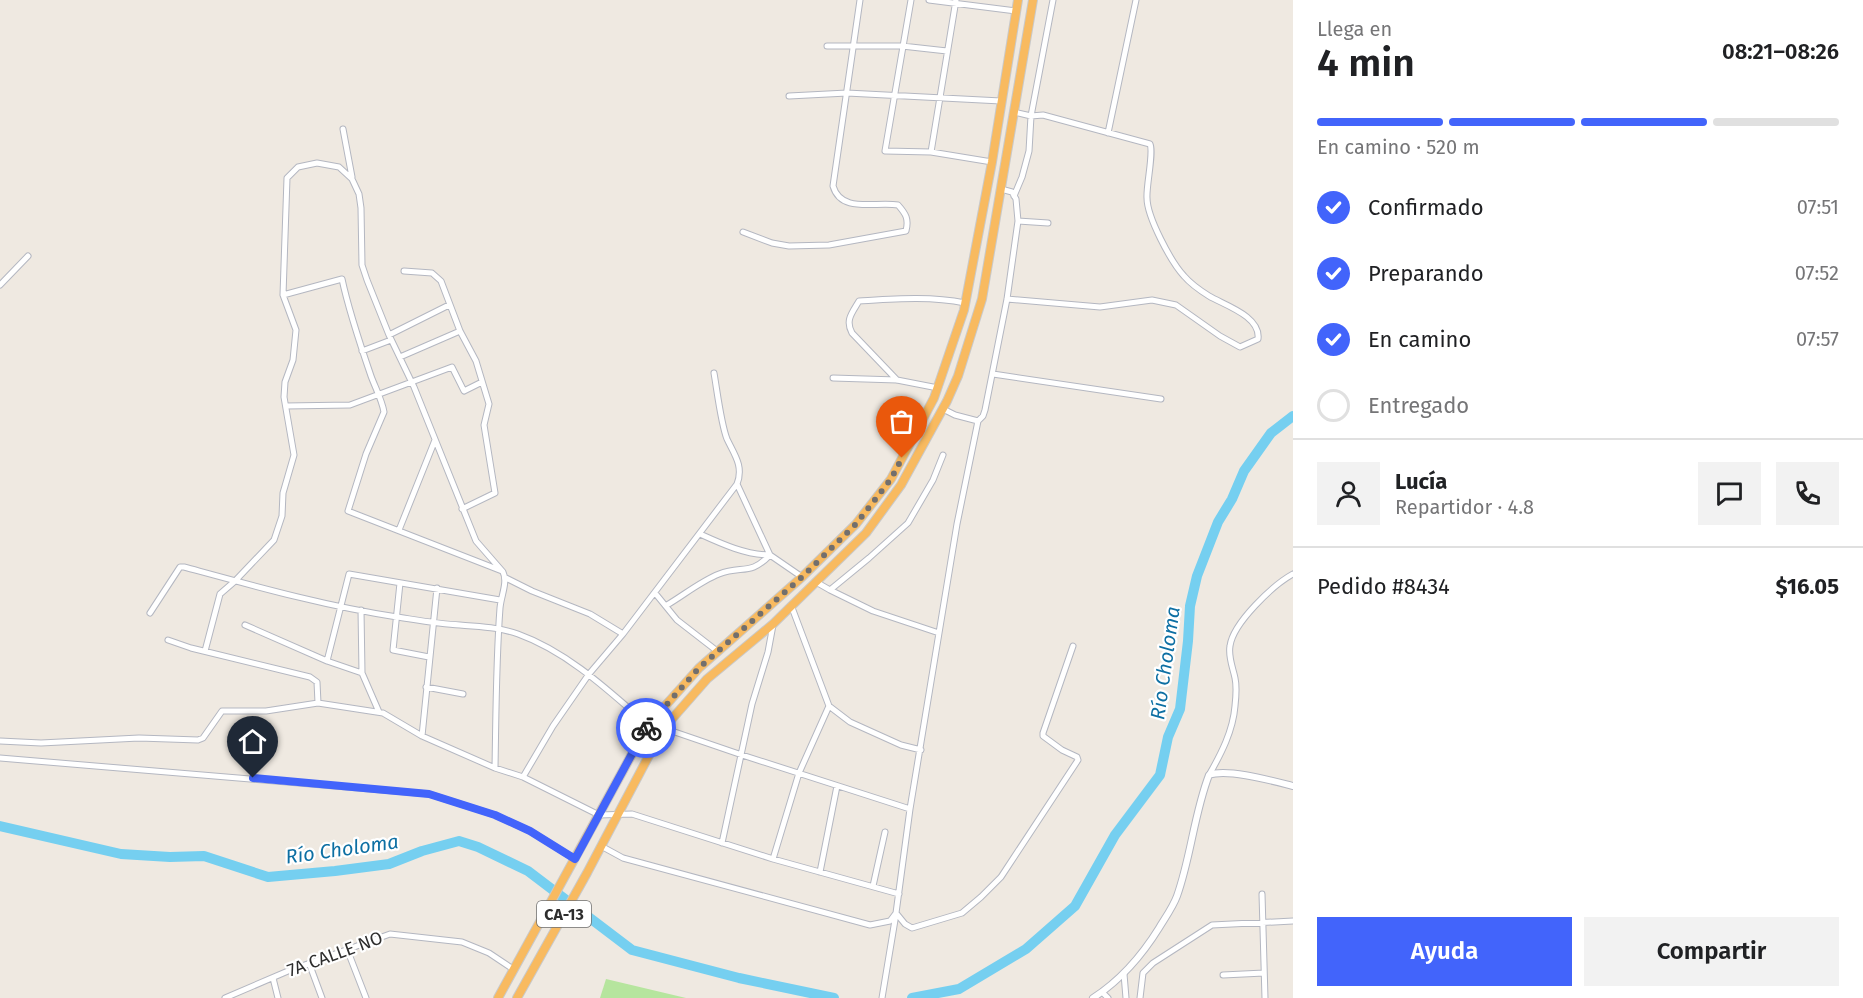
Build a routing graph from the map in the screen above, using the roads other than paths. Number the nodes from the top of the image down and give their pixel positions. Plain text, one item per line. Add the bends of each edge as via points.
1 (860, 0) edge
2 (911, 0) edge
3 (929, 0) edge
4 (1018, 0) edge
5 (1033, 0) edge
6 (1053, 0) edge
7 (1136, 0) edge
8 (956, 1) edge
9 (1016, 11) junction
10 (827, 46) dead end
11 (854, 46) junction
12 (902, 46) junction
13 (947, 51) junction
14 (847, 93) junction
15 (894, 94) junction
16 (789, 96) dead end
17 (940, 97) junction
18 (1001, 101) junction
19 (1014, 112) junction
20 (1031, 116) junction
21 (343, 129) dead end
22 (1108, 133) junction
23 (931, 152) junction
24 (992, 162) junction
25 (352, 179) junction
26 (1001, 189) junction
27 (1014, 196) junction
28 (1018, 221) junction
29 (1048, 224) dead end
30 (743, 232) dead end
31 (28, 256) dead end
32 (404, 272) dead end
33 (0, 285) edge
34 (283, 295) junction
35 (1007, 299) junction
36 (965, 303) junction
37 (449, 305) junction
38 (460, 330) junction
39 (390, 337) junction
40 (362, 351) junction
41 (400, 357) junction
42 (714, 373) dead end
43 (993, 375) junction
44 (833, 378) dead end
45 (897, 380) junction
46 (412, 382) junction
47 (482, 382) junction
48 (938, 388) junction
49 (377, 395) junction
50 (1161, 399) dead end
51 (286, 406) junction
52 (943, 409) junction
53 (978, 422) junction
54 (435, 440) junction
55 (943, 455) dead end
56 (737, 484) junction
57 (462, 509) junction
58 (399, 530) junction
59 (700, 534) junction
60 (770, 555) junction
61 (1293, 573) edge
62 (505, 575) junction
63 (802, 577) junction
64 (236, 581) junction
65 (816, 582) junction
66 (400, 583) junction
67 (437, 588) junction
68 (830, 590) junction
69 (655, 593) junction
70 (500, 600) junction
71 (667, 605) junction
72 (791, 605) junction
73 (341, 606) junction
74 (361, 610) junction
75 (150, 613) dead end
76 (395, 617) junction
77 (434, 622) junction
78 (773, 624) junction
79 (245, 626) dead end
80 (498, 628) junction
81 (939, 633) junction
82 (623, 634) junction
83 (168, 640) dead end
84 (1073, 646) dead end
85 (205, 651) junction
86 (717, 651) junction
87 (429, 657) junction
88 (327, 661) junction
89 (362, 673) junction
90 (589, 674) junction
91 (426, 687) junction
92 (463, 694) dead end
93 (318, 703) junction
94 (829, 706) junction
95 (379, 712) junction
96 (648, 725) junction
97 (666, 729) junction
98 (422, 736) junction
99 (0, 741) edge
100 (921, 750) junction
101 (742, 755) junction
102 (0, 758) edge
103 (495, 768) junction
104 (799, 773) junction
105 (1209, 775) junction
106 (523, 777) junction
107 (837, 786) junction
108 (1293, 786) edge
109 (910, 809) junction
110 (599, 815) junction
111 (617, 815) junction
112 (885, 832) dead end
113 (722, 843) junction
114 (601, 846) junction
115 (773, 858) junction
116 (573, 862) junction
117 (820, 872) junction
118 (873, 886) junction
119 (899, 894) junction
120 (1262, 894) dead end
121 (896, 913) junction
122 (1293, 921) edge
123 (1263, 922) junction
124 (347, 949) junction
125 (309, 963) junction
126 (513, 969) junction
127 (1264, 973) junction
128 (1124, 974) junction
129 (1223, 975) dead end
130 (273, 978) junction
131 (1102, 992) junction
132 (225, 998) edge
133 (278, 998) edge
134 (322, 998) edge
135 (366, 998) edge
136 (498, 998) edge
137 (517, 998) edge
138 (882, 998) edge
139 (1093, 998) edge
140 (1108, 998) edge
141 (1126, 998) edge
142 (1140, 998) edge
143 (1265, 998) edge

1 - 11 street
2 - 12 street
3 - 8 street
4 - 9 highway, CA-13
5 - 19 highway, CA-13
6 - 20 street
7 - 22 street
8 - 9 street
8 - 13 street
9 - 18 highway, CA-13
10 - 11 street
11 - 12 street
11 - 14 street
12 - 13 street
12 - 15 street
13 - 17 street
14 - 15 street
14 - 16 street
14 - 30 street via 835,193 850,204 898,205 908,221 906,231 829,245 789,246
15 - 17 street
15 - 23 street via 885,151
17 - 18 street
17 - 23 street
18 - 24 highway, CA-13
19 - 20 street
19 - 26 highway, CA-13
20 - 22 street via 1043,115
20 - 27 street via 1029,151
21 - 25 street
22 - 35 street via 1150,144 1146,202 1167,250 1184,277 1254,324 1258,339 1240,347 1176,305 1152,300 1100,307
23 - 24 street
24 - 36 highway, CA-13
25 - 34 street via 339,167 317,163 298,167 287,178
25 - 39 street via 361,208 362,265
26 - 27 street
26 - 52 highway, CA-13 via 982,299 958,376
27 - 28 street
28 - 29 street
28 - 35 street
31 - 33 street
32 - 37 street via 432,273 441,281
34 - 40 street via 342,279
34 - 51 street via 296,330 293,360 285,382
35 - 43 street
36 - 45 street via 859,301 848,326
36 - 48 highway, CA-13
37 - 38 street
37 - 39 street
38 - 41 street
38 - 47 street via 476,360
39 - 40 street
39 - 41 street
40 - 49 street
41 - 46 street
42 - 56 street via 727,439 737,458
43 - 50 street
43 - 53 street
44 - 45 street
45 - 48 street
46 - 47 street via 452,367 464,391
46 - 49 street
46 - 54 street
47 - 57 street via 489,404 484,425 495,493
48 - 63 highway, CA-13 via 891,479 856,524
49 - 51 street via 350,405
49 - 58 street via 384,412 348,511
51 - 64 street via 294,455 283,493 282,516 274,540
52 - 53 street
52 - 65 highway, CA-13 via 901,485 866,533
53 - 81 street
54 - 57 street
54 - 58 street
55 - 68 street via 908,523
56 - 59 street
56 - 60 street
57 - 62 street via 476,541
58 - 62 street
59 - 60 street via 753,554
59 - 69 street
60 - 63 street
60 - 71 street via 759,566 712,577
61 - 105 street via 1275,587 1233,634 1230,647 1236,680 1235,708 1228,738
62 - 70 street
62 - 82 street via 532,591 590,614
63 - 86 highway, CA-13
64 - 73 street
64 - 75 street via 180,567
64 - 85 street via 220,594
65 - 68 street
65 - 72 highway, CA-13
66 - 67 street
66 - 73 street via 349,574
66 - 76 street
67 - 70 street
67 - 77 street
68 - 81 street via 873,611
69 - 71 street
69 - 82 street
70 - 80 street
71 - 86 street via 683,625
72 - 78 highway, CA-13
72 - 94 street
73 - 74 street
73 - 88 street
74 - 76 street
74 - 89 street
76 - 77 street
76 - 87 street via 393,650
77 - 80 street
77 - 87 street
78 - 97 highway, CA-13 via 707,679
78 - 101 street
79 - 88 street
80 - 90 street via 552,651
80 - 103 street
81 - 100 street
82 - 90 street
83 - 85 street
84 - 121 street via 1042,733 1078,760 1001,877 962,913 912,928
85 - 93 street via 310,677 318,682
86 - 96 highway, CA-13
87 - 91 street
88 - 89 street
89 - 95 street
90 - 96 street
90 - 106 street
91 - 92 street
91 - 98 street
93 - 95 street
93 - 99 street via 266,711 222,711 198,740
94 - 100 street via 850,722
94 - 104 street
95 - 98 street
96 - 110 highway, CA-13
97 - 101 street
97 - 111 highway, CA-13
98 - 103 street
100 - 109 street
101 - 104 street
101 - 113 street
102 - 116 street via 429,794 530,831
103 - 106 street
104 - 107 street
104 - 115 street
105 - 108 street via 1230,772
105 - 128 street via 1176,898 1148,946
106 - 110 street
107 - 109 street
107 - 117 street
109 - 119 street
110 - 111 street
110 - 116 highway, CA-13
111 - 113 street via 632,814
111 - 114 highway, CA-13
112 - 118 street
113 - 115 street
114 - 121 street via 623,858 870,925 890,921
114 - 137 highway, CA-13
115 - 117 street
116 - 126 highway, CA-13
117 - 118 street
118 - 119 street
119 - 121 street
120 - 123 street
121 - 138 street
122 - 123 street
123 - 127 street
123 - 142 street via 1212,926 1153,963 1143,974
124 - 125 street, 7A CALLE NO
124 - 126 street, 7A CALLE NO via 390,934 433,938 462,942 489,952
124 - 135 street
125 - 130 street, 7A CALLE NO
125 - 134 street
126 - 136 highway, CA-13
127 - 129 street
127 - 143 street
128 - 131 street
128 - 141 street
130 - 132 street, 7A CALLE NO
130 - 133 street
131 - 139 street
131 - 140 street

